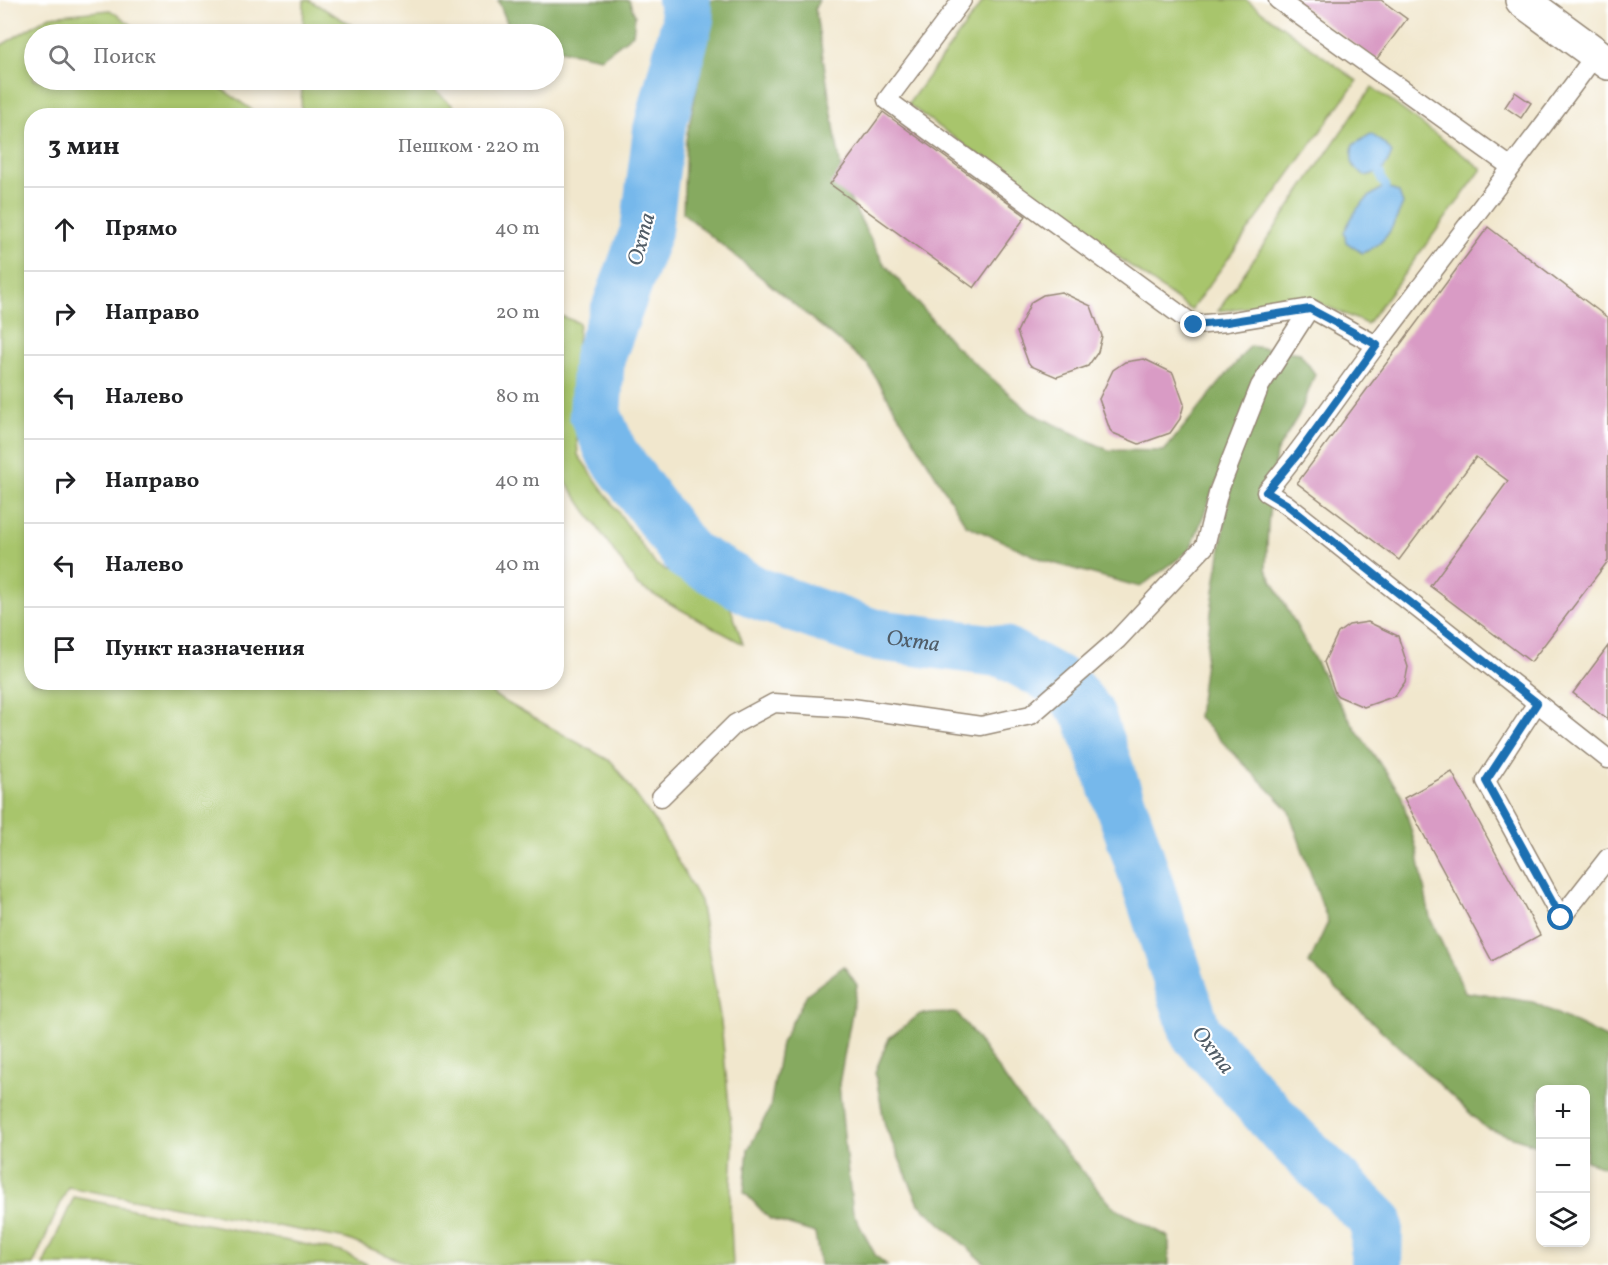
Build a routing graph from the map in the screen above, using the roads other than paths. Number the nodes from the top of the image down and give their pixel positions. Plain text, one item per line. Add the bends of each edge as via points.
1 (962, 0) edge
2 (1278, 0) edge
3 (1522, 0) edge
4 (1602, 59) edge
5 (1511, 167) junction
6 (1310, 309) junction
7 (1377, 345) junction
8 (1537, 703) junction
9 (1608, 759) edge
10 (661, 797) dead end
11 (1608, 858) edge

1 - 6 lane via 888,100 1194,325
2 - 5 lane
3 - 4 main road
4 - 5 lane
5 - 7 lane
6 - 7 lane
6 - 10 lane via 1260,386 1219,490 1205,546 1117,640 1031,715 981,726 852,708 774,703 735,724
7 - 8 lane via 1266,492
8 - 9 lane
8 - 11 lane via 1486,781 1561,918

